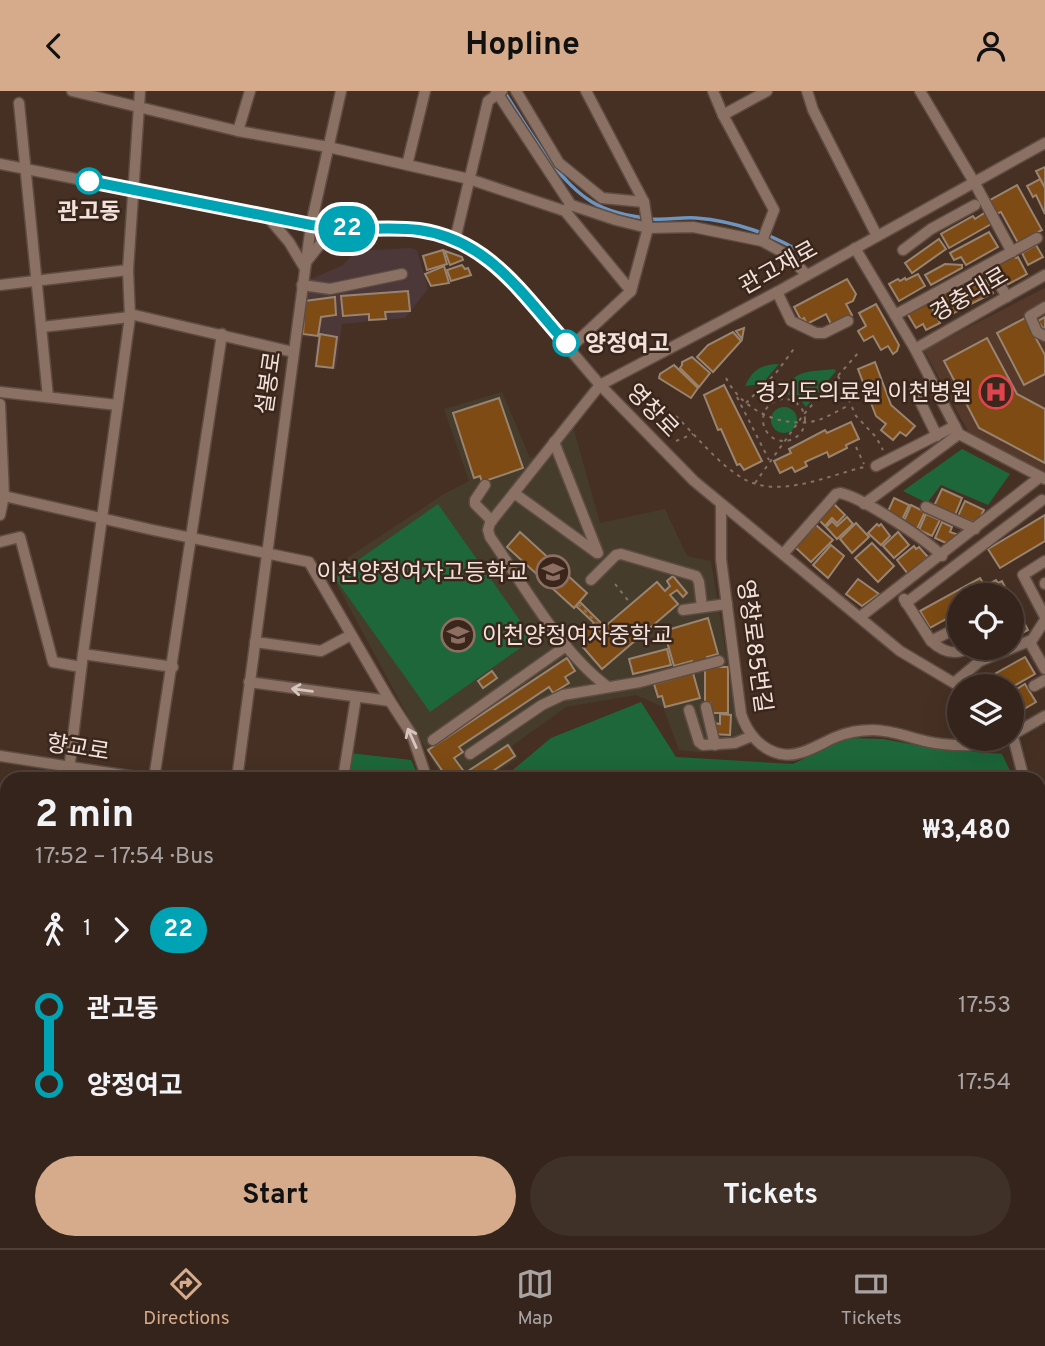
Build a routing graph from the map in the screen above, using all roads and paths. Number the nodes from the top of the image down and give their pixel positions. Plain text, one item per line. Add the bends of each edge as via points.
1 (72, 91) edge
2 (140, 91) edge
3 (250, 91) edge
4 (341, 91) edge
5 (425, 91) edge
6 (516, 91) edge
7 (586, 91) edge
8 (713, 91) edge
9 (766, 91) edge
10 (807, 91) edge
11 (920, 91) edge
12 (498, 92) edge
13 (19, 103) dead end
14 (139, 107) junction
15 (723, 115) junction
16 (238, 131) junction
17 (1045, 143) edge
18 (328, 147) junction
19 (0, 163) edge
20 (407, 165) junction
21 (26, 169) junction
22 (469, 179) junction
23 (974, 182) junction
24 (132, 190) junction
25 (975, 205) dead end
26 (568, 208) junction
27 (924, 209) junction
28 (267, 216) junction
29 (646, 216) junction
30 (311, 225) junction
31 (934, 227) junction
32 (341, 229) junction
33 (764, 236) junction
34 (877, 236) junction
35 (1037, 238) dead end
36 (455, 240) junction
37 (855, 248) junction
38 (903, 250) dead end
39 (1012, 252) junction
40 (988, 265) junction
41 (304, 267) junction
42 (128, 270) junction
43 (402, 274) dead end
44 (807, 275) junction
45 (1045, 275) edge
46 (38, 279) junction
47 (0, 285) edge
48 (302, 285) junction
49 (631, 291) junction
50 (777, 292) junction
51 (1006, 297) junction
52 (1045, 307) edge
53 (130, 315) junction
54 (895, 316) junction
55 (848, 321) dead end
56 (42, 327) junction
57 (222, 334) junction
58 (1045, 336) edge
59 (796, 346) dead end
60 (570, 348) junction
61 (915, 349) junction
62 (293, 352) junction
63 (859, 352) dead end
64 (838, 376) junction
65 (726, 378) dead end
66 (600, 384) junction
67 (915, 391) dead end
68 (0, 392) edge
69 (735, 393) junction
70 (48, 397) junction
71 (747, 403) junction
72 (0, 404) edge
73 (117, 405) junction
74 (850, 405) junction
75 (804, 414) junction
76 (764, 415) junction
77 (676, 416) dead end
78 (679, 419) junction
79 (799, 422) junction
80 (805, 422) junction
81 (663, 427) dead end
82 (957, 430) junction
83 (694, 433) junction
84 (937, 436) junction
85 (786, 440) junction
86 (676, 441) dead end
87 (554, 442) junction
88 (856, 447) dead end
89 (888, 460) junction
90 (770, 462) junction
91 (870, 469) junction
92 (1043, 478) edge
93 (754, 484) junction
94 (485, 485) dead end
95 (514, 493) junction
96 (4, 496) junction
97 (1042, 501) dead end
98 (721, 504) junction
99 (864, 504) junction
100 (926, 507) dead end
101 (583, 514) junction
102 (0, 515) edge
103 (102, 518) junction
104 (492, 521) junction
105 (564, 529) junction
106 (975, 529) junction
107 (190, 538) junction
108 (0, 542) edge
109 (266, 553) junction
110 (598, 553) junction
111 (783, 554) junction
112 (942, 556) junction
113 (610, 561) junction
114 (1045, 561) edge
115 (591, 580) dead end
116 (615, 584) dead end
117 (898, 589) junction
118 (906, 603) junction
119 (578, 604) dead end
120 (631, 604) dead end
121 (727, 604) junction
122 (702, 607) junction
123 (684, 610) dead end
124 (860, 617) junction
125 (1045, 619) edge
126 (602, 628) dead end
127 (947, 633) edge
128 (351, 635) junction
129 (931, 641) junction
130 (1029, 641) junction
131 (255, 642) junction
132 (1024, 642) edge
133 (566, 646) junction
134 (947, 651) edge
135 (83, 654) junction
136 (982, 660) edge
137 (719, 661) dead end
138 (81, 667) junction
139 (173, 667) junction
140 (1045, 669) edge
141 (967, 674) edge
142 (947, 678) edge
143 (1045, 680) edge
144 (249, 682) junction
145 (1034, 686) dead end
146 (608, 687) junction
147 (356, 697) junction
148 (390, 701) junction
149 (706, 707) dead end
150 (689, 710) dead end
151 (1045, 716) edge
152 (1024, 727) edge
153 (752, 736) junction
154 (433, 740) dead end
155 (947, 744) edge
156 (715, 745) junction
157 (1017, 751) edge
158 (471, 754) dead end
159 (0, 756) edge
160 (65, 772) edge
161 (69, 772) edge
162 (153, 772) edge
163 (238, 772) edge
164 (344, 772) edge
165 (425, 772) edge
166 (1022, 772) edge

1 - 14 street
2 - 14 street
3 - 16 street
4 - 18 street, 설봉로
5 - 20 street
6 - 29 street via 559,163 603,198
7 - 29 street
8 - 15 street
9 - 15 street
10 - 34 street
11 - 23 street
12 - 22 street via 488,101
12 - 26 street
13 - 21 street
14 - 16 street
14 - 24 street
15 - 33 street via 774,210
16 - 18 street
17 - 23 street, 관고재로
18 - 20 street
18 - 30 street, 설봉로
19 - 21 street, 영창로
20 - 22 street
21 - 24 street, 영창로
21 - 46 street
22 - 26 street
22 - 36 street
23 - 27 street, 관고재로
23 - 39 street
24 - 28 street, 영창로
24 - 42 street
25 - 31 street
26 - 29 street via 616,221
26 - 49 street
27 - 31 street
27 - 34 street, 관고재로
28 - 30 street, 영창로
28 - 41 street
29 - 33 street
29 - 49 street
30 - 32 street, 영창로
30 - 41 street, 설봉로
31 - 38 street
32 - 36 street, 영창로 via 417,230
32 - 41 street via 321,243
33 - 44 street
34 - 37 street, 관고재로
35 - 39 street
36 - 60 street, 영창로 via 504,272
37 - 44 street, 관고재로
37 - 54 street
39 - 40 street
40 - 51 street
40 - 54 street
41 - 48 street, 설봉로
42 - 46 street
42 - 53 street
43 - 48 street via 330,289
44 - 50 street, 관고재로
45 - 51 street, 경충대로
46 - 47 street
46 - 56 street
48 - 62 street, 설봉로
49 - 60 street
50 - 55 street via 791,321 816,333
50 - 66 street, 관고재로
51 - 61 street, 경충대로
52 - 58 street via 1030,316 1037,332
53 - 56 street
53 - 57 street
53 - 73 street
54 - 61 street
56 - 70 street
57 - 62 street
57 - 107 street
59 - 71 path
60 - 66 street, 영창로
61 - 82 street
62 - 109 street, 설봉로
63 - 64 path
64 - 74 path
64 - 75 path
65 - 69 path
66 - 87 street
66 - 98 street, 영창로
67 - 84 street
68 - 70 street
69 - 71 path
69 - 90 path
70 - 73 street
71 - 76 path
72 - 96 street
73 - 103 street
74 - 80 path
74 - 89 path
75 - 76 path via 796,402 782,399 770,404
75 - 79 path
75 - 80 path
76 - 79 path
76 - 85 path via 771,435
77 - 78 path
78 - 81 path
78 - 83 path
79 - 80 path
79 - 85 path
80 - 85 path via 802,432
82 - 84 street
82 - 92 street
82 - 99 street
83 - 86 path
83 - 93 path via 737,475
84 - 89 street
85 - 90 path
87 - 95 street
87 - 101 street
88 - 91 path
89 - 91 street
90 - 93 path
91 - 93 path via 787,487
92 - 106 street
94 - 104 street via 475,504
95 - 104 street
95 - 105 street
96 - 102 street
96 - 103 street
97 - 118 street
98 - 111 street, 영창로
98 - 121 street, 영창로85번길
99 - 111 street via 844,493 836,494
99 - 112 street via 927,541
100 - 106 street
101 - 105 street
101 - 110 street
103 - 107 street
103 - 135 street
104 - 133 street via 490,537
105 - 110 street
106 - 112 street
107 - 109 street
107 - 139 street
108 - 138 street via 20,537 54,662
109 - 128 street via 309,562
109 - 131 street, 설봉로
110 - 113 street
111 - 124 street, 영창로
112 - 117 street
113 - 115 street
113 - 122 street via 619,554 696,576
114 - 125 street via 1023,575
116 - 120 path
117 - 118 street
117 - 124 street
118 - 129 street
119 - 126 path
121 - 122 street
121 - 153 street, 영창로85번길 via 741,714
122 - 123 street
124 - 142 street, 영창로 via 900,651
125 - 130 street
127 - 129 street
128 - 131 street via 321,651
128 - 148 street
129 - 134 street
130 - 132 street
130 - 140 street
131 - 144 street, 설봉로
133 - 146 street
133 - 154 street
135 - 138 street
135 - 139 street
136 - 141 street
137 - 146 street
138 - 161 street
139 - 162 street
143 - 145 street
147 -> 144 street
144 - 163 street, 설봉로
146 - 158 street via 551,700
147 - 148 street
147 - 164 street
165 -> 148 street via 412,735
149 - 156 street
150 - 156 street via 700,743
151 - 152 street
153 - 155 street, 영창로85번길 via 783,755 798,754 858,731 894,732
153 - 156 street
157 - 166 street
159 - 160 street, 향교로

